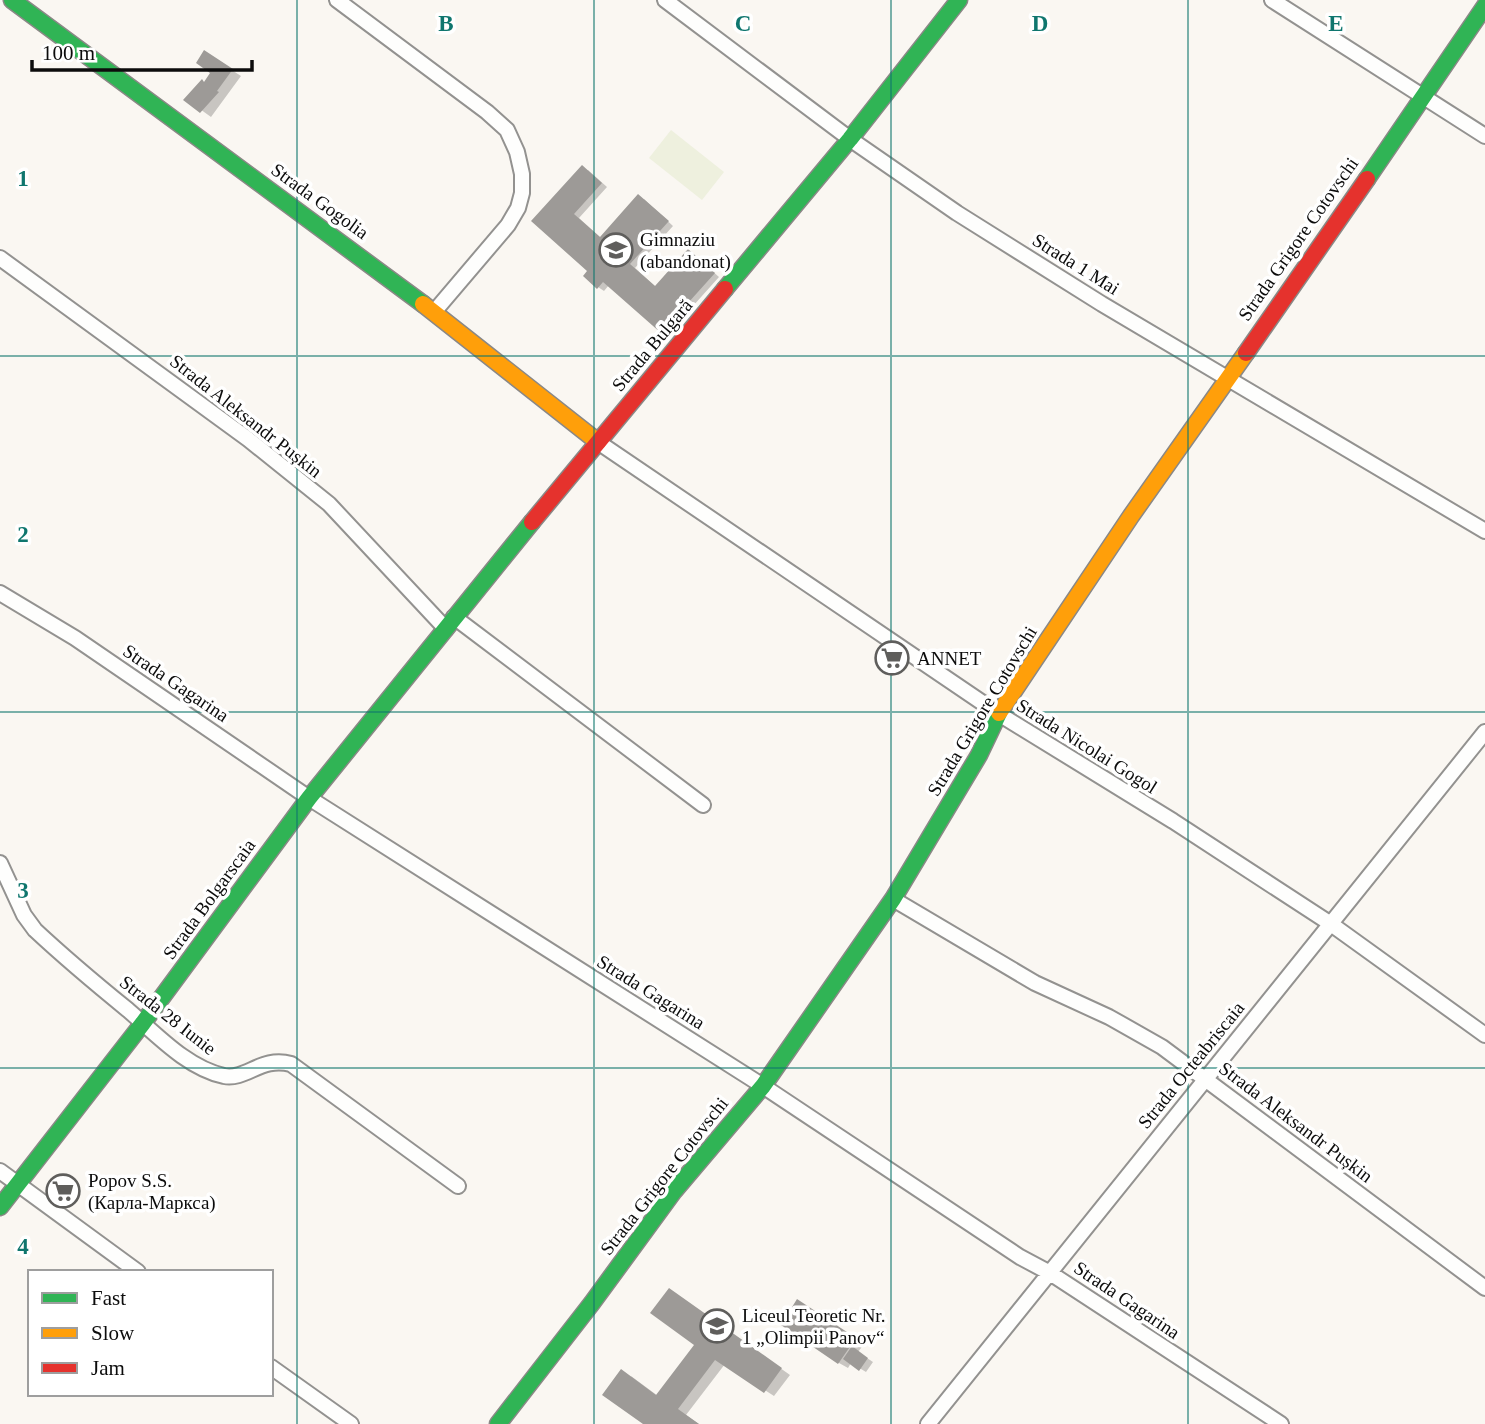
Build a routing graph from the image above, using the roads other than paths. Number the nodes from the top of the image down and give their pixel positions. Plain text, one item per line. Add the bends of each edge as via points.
1 (12, 0) edge
2 (337, 0) edge
3 (666, 0) edge
4 (959, 0) edge
5 (1272, 0) edge
6 (1485, 6) edge
7 (1421, 96) junction
8 (1485, 136) edge
9 (850, 139) junction
10 (0, 258) edge
11 (434, 312) junction
12 (1227, 377) junction
13 (598, 442) junction
14 (1485, 531) edge
15 (0, 593) edge
16 (450, 623) junction
17 (999, 714) junction
18 (1485, 732) edge
19 (309, 798) junction
20 (703, 805) dead end
21 (0, 863) edge
22 (893, 899) junction
23 (1331, 924) junction
24 (144, 1023) junction
25 (1485, 1035) edge
26 (1205, 1078) junction
27 (763, 1086) junction
28 (0, 1171) edge
29 (17, 1184) junction
30 (458, 1186) dead end
31 (0, 1208) edge
32 (135, 1270) edge
33 (1050, 1273) junction
34 (1485, 1288) edge
35 (273, 1368) edge
36 (351, 1424) edge
37 (498, 1424) edge
38 (928, 1424) edge
39 (1281, 1424) edge

1 - 11 street, Strada Gogolia
2 - 11 street via 487,112 507,130 517,152 522,174 518,208
3 - 9 street, Strada 1 Mai
4 - 9 street, Strada Bulgară
5 - 7 street
6 - 7 street, Strada Grigore Cotovschi
7 - 8 street
7 - 12 street, Strada Grigore Cotovschi
9 - 12 street, Strada 1 Mai via 957,213
9 - 13 street, Strada Bulgară
10 - 16 street, Strada Aleksandr Pușkin via 248,439 329,505
11 - 13 street, Strada Gogolia
12 - 14 street, Strada 1 Mai
12 - 17 street, Strada Grigore Cotovschi
13 - 16 street, Strada Bulgară
13 - 17 street, Strada Nicolai Gogol
15 - 19 street, Strada Gagarina via 133,677
16 - 19 street, Strada Bolgarscaia
16 - 20 street, Strada Aleksandr Pușkin
17 - 22 street, Strada Grigore Cotovschi
17 - 23 street, Strada Nicolai Gogol
18 - 23 street, Strada Octeabriscaia
19 - 24 street, Strada Bolgarscaia
19 - 27 street, Strada Gagarina
21 - 24 street, Strada 28 Iunie via 35,930
22 - 26 street, Strada Aleksandr Pușkin via 1035,983 1162,1047
22 - 27 street, Strada Grigore Cotovschi
23 - 25 street, Strada Nicolai Gogol
23 - 26 street, Strada Octeabriscaia
24 - 29 street, Strada Bolgarscaia
24 - 30 street, Strada 28 Iunie via 207,1071 228,1077 278,1060 291,1064
26 - 33 street, Strada Octeabriscaia
26 - 34 street, Strada Aleksandr Pușkin
27 - 33 street, Strada Gagarina
27 - 37 street, Strada Grigore Cotovschi via 674,1191
28 - 29 street
29 - 31 street, Strada Bolgarscaia
29 - 32 street
33 - 38 street, Strada Octeabriscaia
33 - 39 street, Strada Gagarina
35 - 36 street

